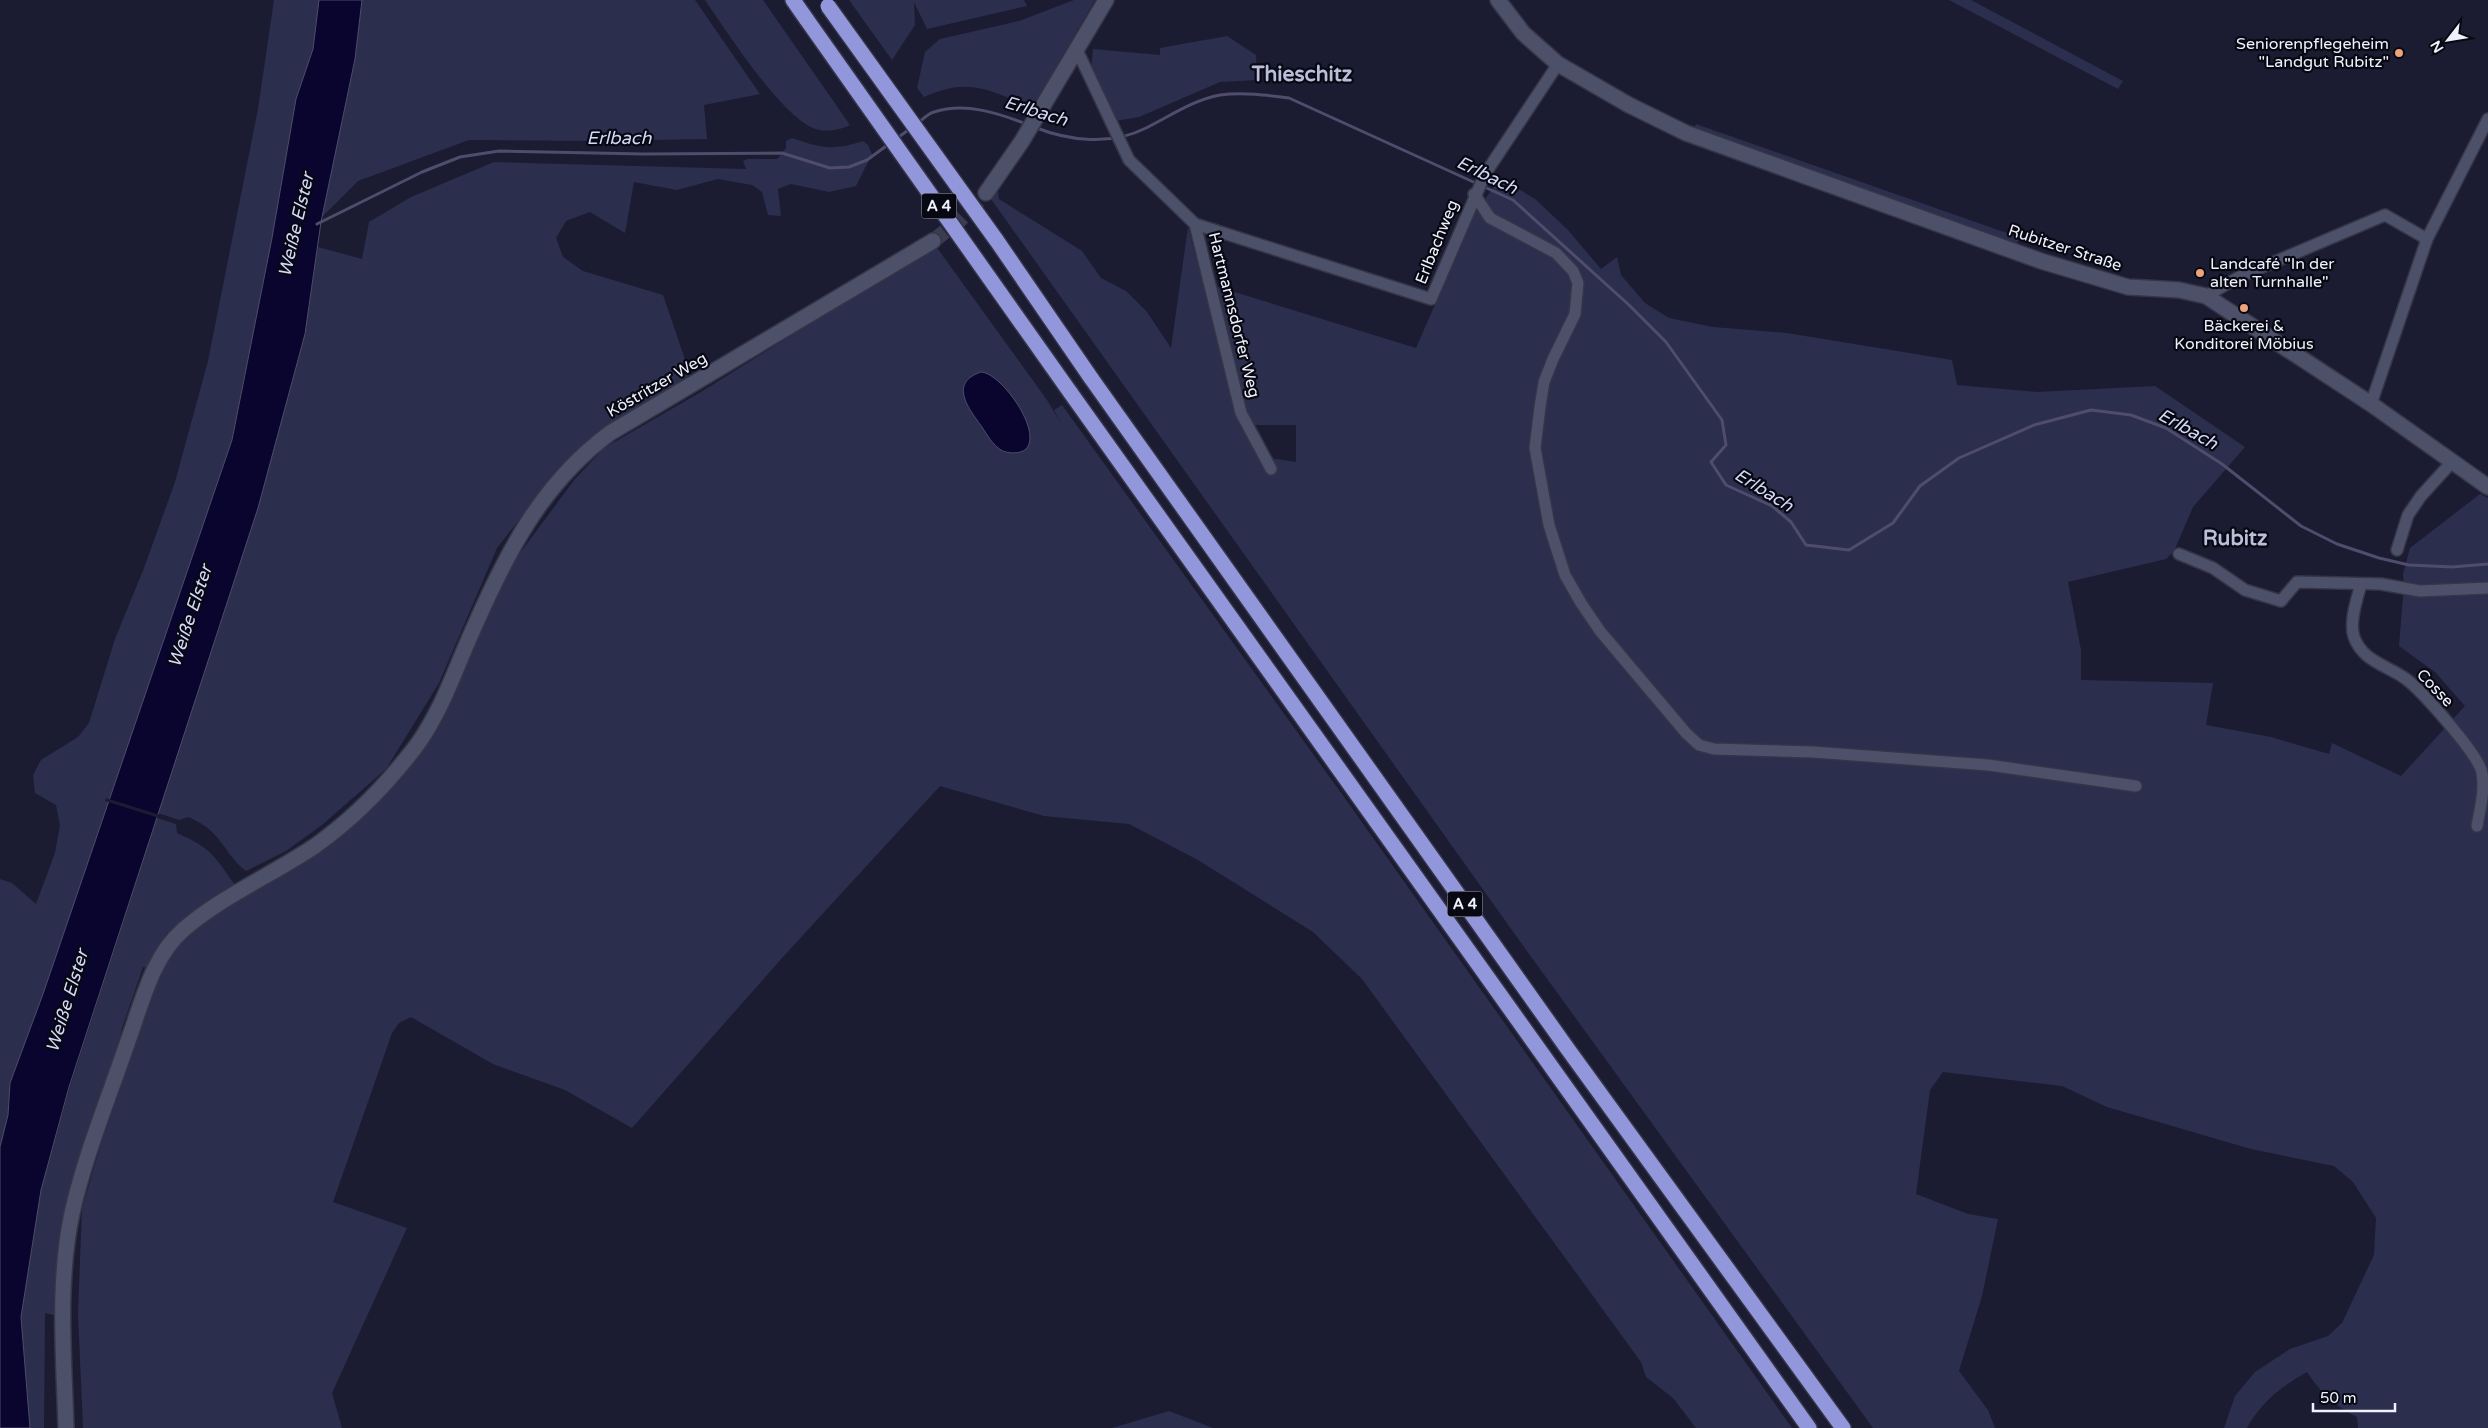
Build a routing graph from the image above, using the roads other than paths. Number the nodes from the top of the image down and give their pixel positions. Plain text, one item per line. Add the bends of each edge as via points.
1 (793, 0) edge
2 (1106, 0) edge
3 (1498, 0) edge
4 (826, 3) edge
5 (1077, 50) junction
6 (1558, 64) junction
7 (2488, 118) edge
8 (1476, 191) junction
9 (986, 193) tunnel mouth
10 (1195, 224) junction
11 (2427, 239) junction
12 (933, 241) tunnel mouth
13 (2206, 296) junction
14 (2371, 404) junction
15 (2450, 463) junction
16 (1271, 469) dead end
17 (2488, 488) edge
18 (2397, 550) dead end
19 (2179, 554) dead end
20 (2361, 584) junction
21 (2488, 588) edge
22 (2136, 786) dead end
23 (2478, 826) dead end
24 (66, 1428) edge
25 (1810, 1428) edge
26 (1843, 1428) edge

1 - 25 highway, A 4, bridge
2 - 5 main road
3 - 6 main road, Rubitzer Straße via 1523,33
4 - 26 highway, A 4, bridge via 1567,1048
5 - 9 main road
5 - 10 street, Hartmannsdorfer Weg via 1129,160
6 - 8 street, Erlbachweg
6 - 13 main road, Rubitzer Straße via 1686,133 2041,261 2128,287 2179,290
7 - 11 street
8 - 10 street, Erlbachweg via 1432,299
8 - 22 street via 1490,218 1556,253 1578,283 1575,314 1544,382 1536,448 1557,555 1565,576 1600,631 1686,733 1699,744 1714,749 1988,765
10 - 16 street, Hartmannsdorfer Weg via 1241,413
11 - 13 street via 2385,215 2239,277
11 - 14 street
12 - 24 main road, Köstritzer Weg via 585,451 528,520 508,555 437,711 395,772 316,845 198,918 170,943 148,987 72,1212 63,1302
13 - 14 main road
14 - 15 main road
15 - 17 main road
15 - 18 street via 2408,515
19 - 20 street via 2213,568 2245,590 2280,601 2297,582
20 - 21 street via 2420,591
20 - 23 street, Cosse via 2354,618 2354,635 2360,649 2372,660 2406,679 2429,700 2472,754 2482,771

